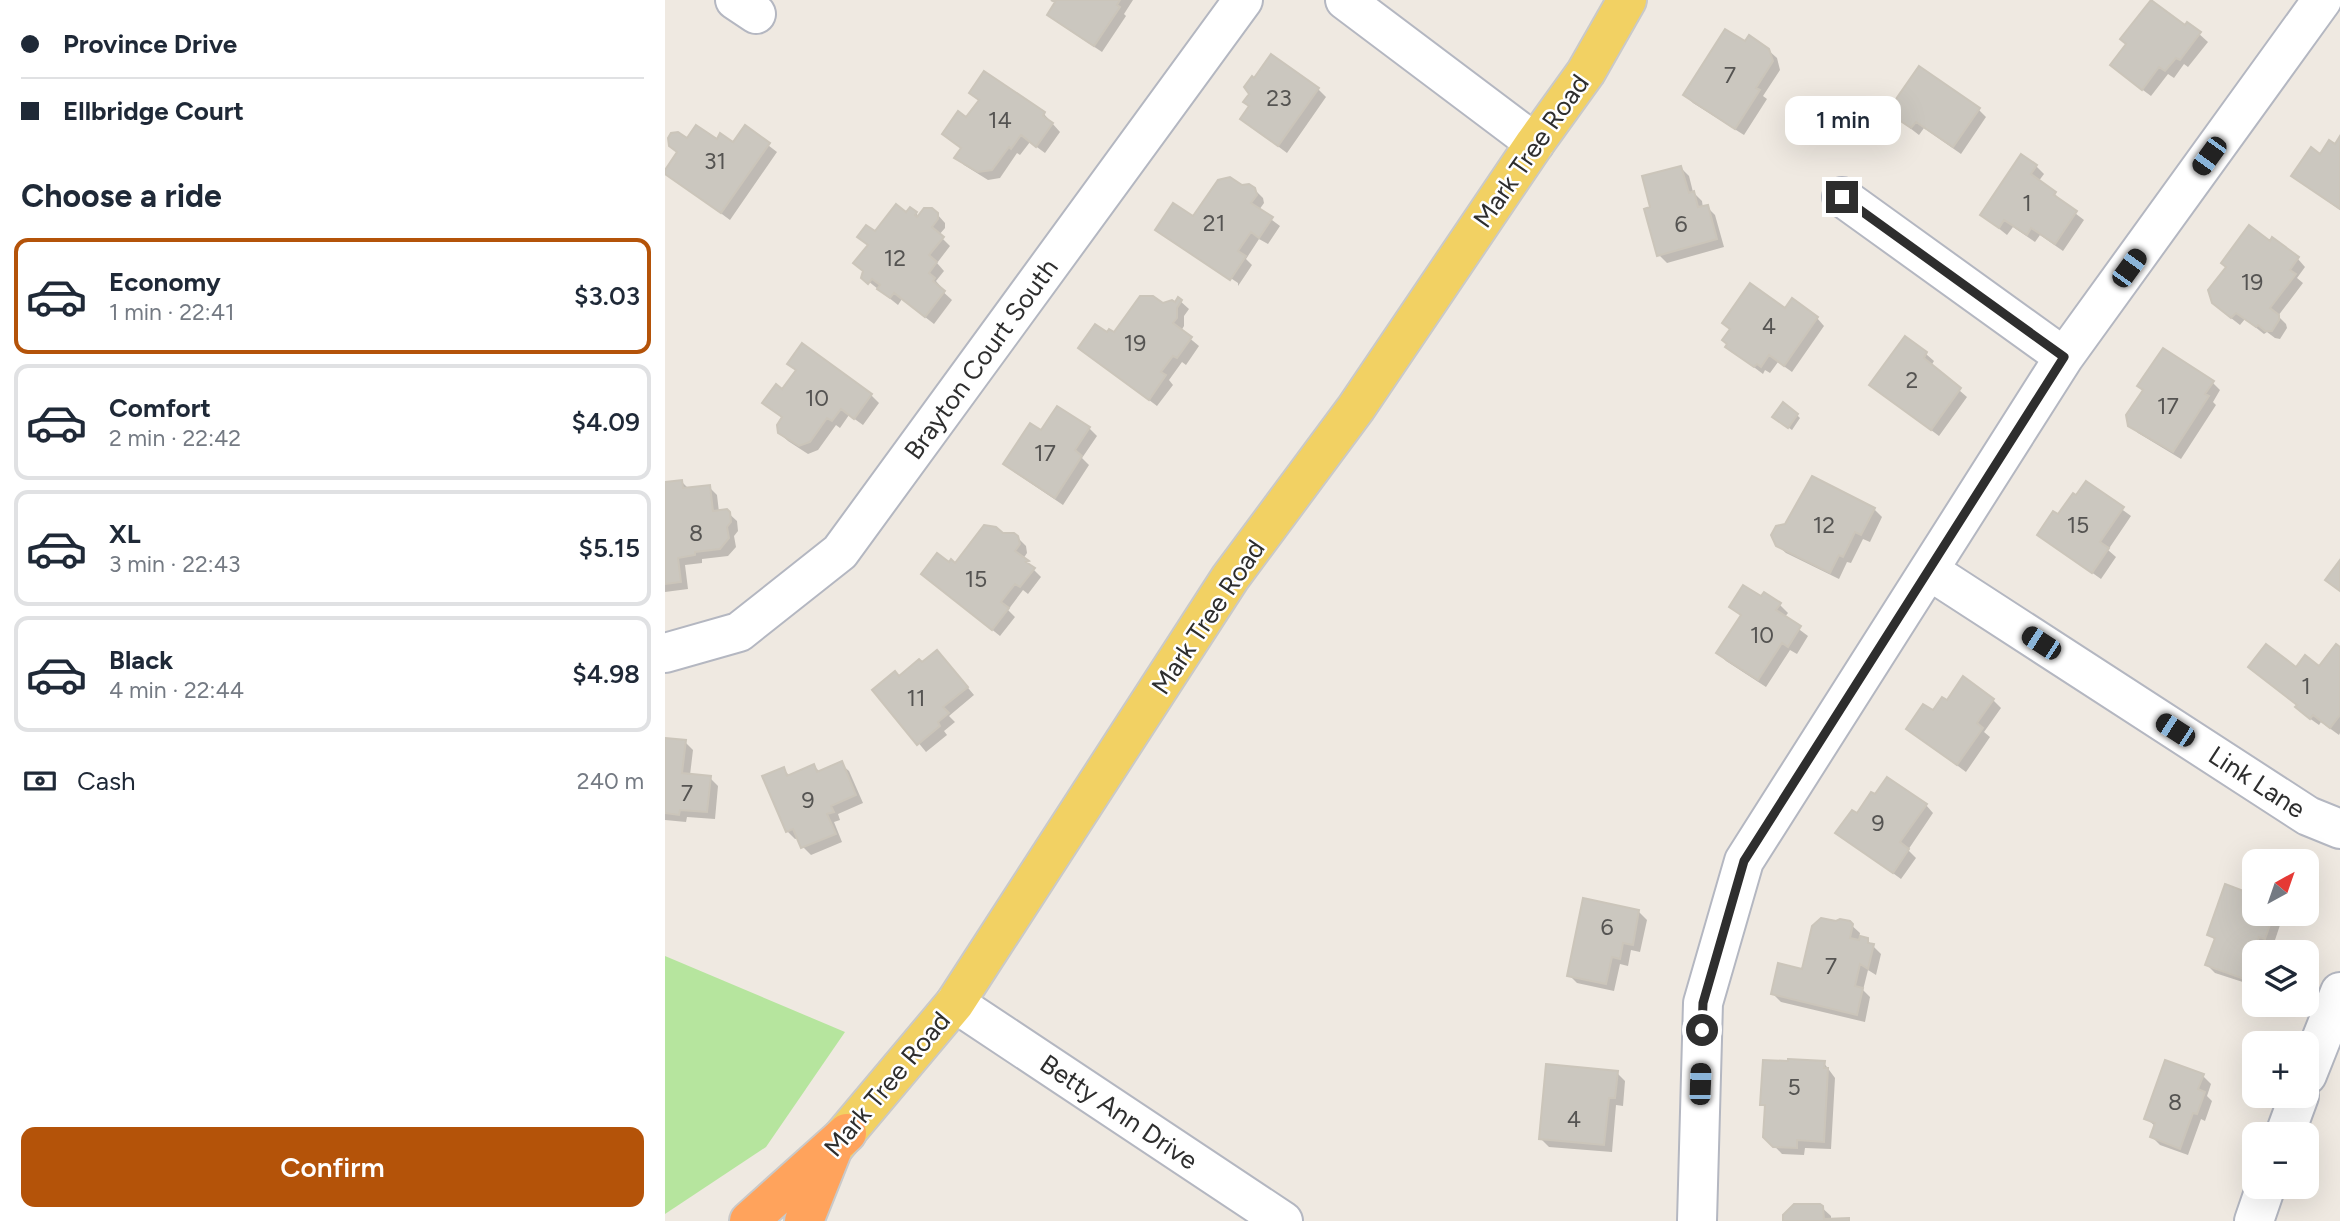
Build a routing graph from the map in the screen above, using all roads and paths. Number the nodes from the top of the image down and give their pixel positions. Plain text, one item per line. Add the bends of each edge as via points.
1 (1243, 0) edge
2 (1345, 0) edge
3 (1627, 0) edge
4 (2322, 0) edge
5 (1535, 143) junction
6 (1842, 197) dead end
7 (2064, 357) junction
8 (1930, 571) junction
9 (665, 653) edge
10 (2340, 829) edge
11 (2340, 992) edge
12 (954, 1003) junction
13 (2319, 1045) edge
14 (839, 1142) junction
15 (2262, 1199) edge
16 (749, 1221) edge
17 (771, 1221) edge
18 (804, 1221) edge
19 (1283, 1221) edge
20 (1697, 1221) edge
21 (2254, 1221) edge

1 - 9 street, Brayton Court South via 840,552 739,632
2 - 5 street
3 - 5 main road, Mark Tree Road via 1586,72
4 - 7 street
5 - 12 main road, Mark Tree Road via 1356,408 1230,578
6 - 7 street
7 - 8 street
8 - 10 street, Link Lane via 2308,816
8 - 20 street via 1744,861 1703,1003
11 - 13 street
12 - 14 main road, Mark Tree Road
12 - 19 street, Betty Ann Drive
14 - 16 highway
14 - 17 main road, Mark Tree Road
14 - 18 highway
15 - 21 street

